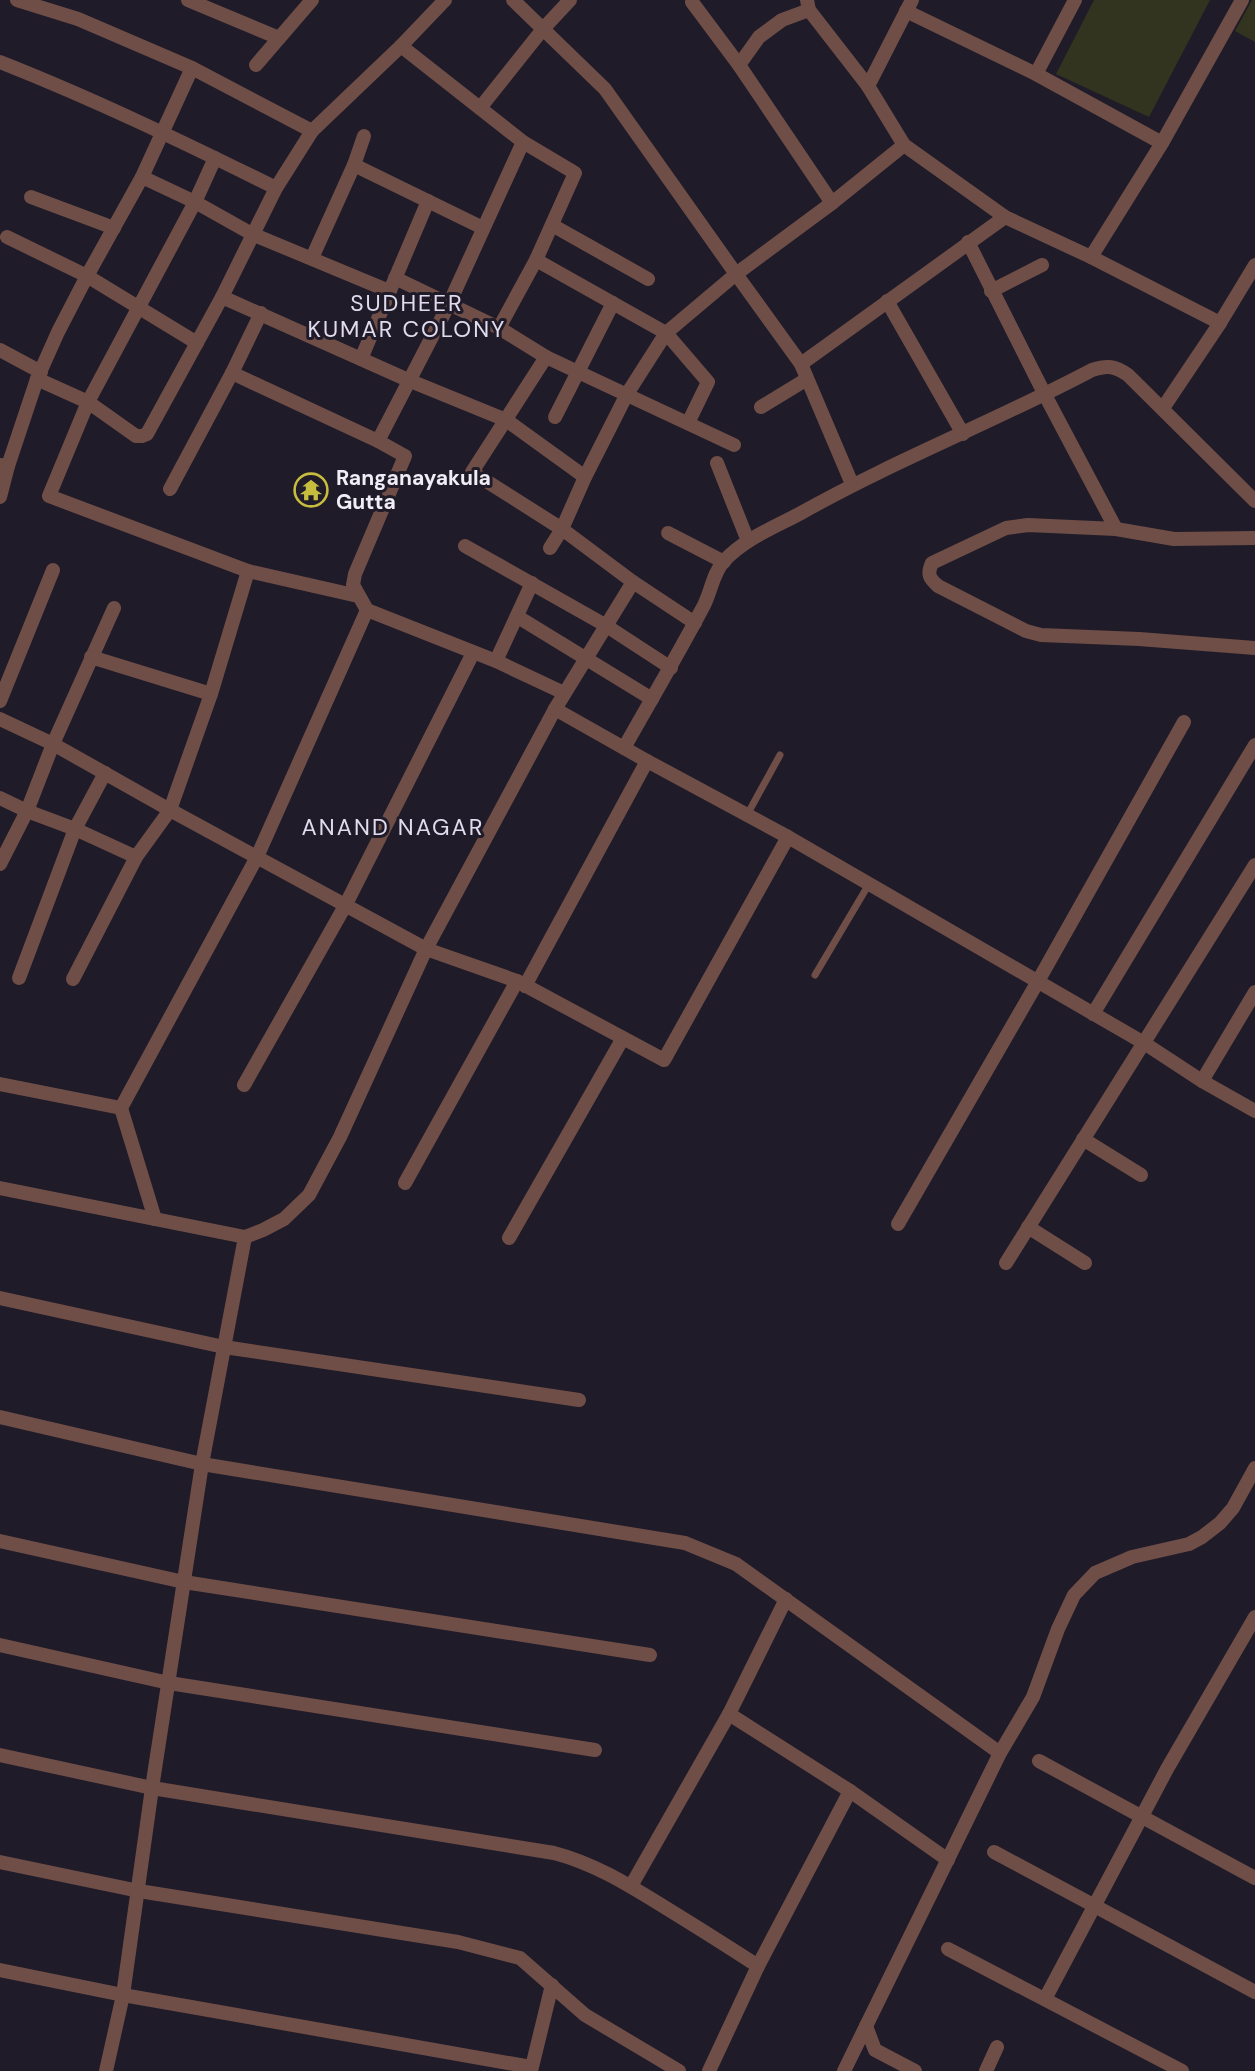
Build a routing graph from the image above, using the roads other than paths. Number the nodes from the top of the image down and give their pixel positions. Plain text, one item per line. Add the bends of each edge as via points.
1 (17, 0) edge
2 (188, 0) edge
3 (312, 0) edge
4 (444, 0) edge
5 (513, 0) edge
6 (570, 0) edge
7 (1075, 0) edge
8 (1242, 0) edge
9 (692, 1) edge
10 (808, 5) edge
11 (909, 6) edge
12 (543, 29) junction
13 (279, 38) junction
14 (401, 46) junction
15 (0, 62) edge
16 (256, 65) dead end
17 (739, 65) junction
18 (192, 68) junction
19 (1036, 74) junction
20 (868, 86) junction
21 (480, 108) junction
22 (312, 131) junction
23 (162, 132) junction
24 (364, 136) dead end
25 (523, 142) junction
26 (1162, 143) junction
27 (904, 145) junction
28 (215, 158) junction
29 (354, 165) junction
30 (142, 177) junction
31 (276, 188) junction
32 (31, 197) dead end
33 (428, 201) junction
34 (195, 202) junction
35 (831, 203) junction
36 (1005, 217) junction
37 (552, 225) junction
38 (114, 228) junction
39 (483, 228) junction
40 (252, 234) junction
41 (7, 237) dead end
42 (968, 242) junction
43 (1091, 257) junction
44 (312, 258) junction
45 (536, 260) junction
46 (1042, 265) dead end
47 (1255, 265) edge
48 (736, 274) junction
49 (87, 276) junction
50 (648, 279) dead end
51 (392, 284) junction
52 (991, 290) junction
53 (222, 297) junction
54 (887, 301) junction
55 (612, 303) junction
56 (449, 304) junction
57 (138, 307) junction
58 (261, 313) junction
59 (1220, 323) junction
60 (499, 328) junction
61 (666, 333) junction
62 (197, 343) junction
63 (0, 350) edge
64 (546, 357) junction
65 (361, 359) junction
66 (800, 365) junction
67 (578, 372) junction
68 (232, 373) junction
69 (39, 376) junction
70 (807, 379) junction
71 (408, 380) junction
72 (627, 394) junction
73 (1045, 395) junction
74 (88, 402) junction
75 (761, 407) dead end
76 (1163, 408) junction
77 (555, 417) dead end
78 (506, 420) junction
79 (688, 423) junction
80 (963, 434) junction
81 (378, 441) junction
82 (734, 445) dead end
83 (717, 463) dead end
84 (4, 465) edge
85 (585, 477) junction
86 (852, 484) junction
87 (170, 489) dead end
88 (1252, 492) edge
89 (0, 497) edge
90 (562, 529) junction
91 (1116, 529) junction
92 (668, 533) dead end
93 (1255, 538) edge
94 (748, 541) junction
95 (465, 546) dead end
96 (550, 548) dead end
97 (724, 562) junction
98 (53, 570) dead end
99 (248, 571) junction
100 (633, 582) junction
101 (533, 583) junction
102 (358, 596) junction
103 (114, 608) dead end
104 (367, 610) junction
105 (518, 617) junction
106 (695, 623) junction
107 (605, 625) junction
108 (1255, 648) edge
109 (473, 653) junction
110 (91, 657) junction
111 (586, 658) junction
112 (496, 661) junction
113 (671, 668) junction
114 (565, 693) junction
115 (211, 694) junction
116 (652, 699) junction
117 (0, 701) edge
118 (555, 709) junction
119 (0, 719) edge
120 (1184, 722) dead end
121 (53, 744) junction
122 (1255, 745) edge
123 (624, 748) junction
124 (780, 755) dead end
125 (647, 761) junction
126 (105, 773) junction
127 (0, 798) edge
128 (170, 810) junction
129 (27, 811) junction
130 (747, 815) junction
131 (75, 829) junction
132 (788, 837) junction
133 (136, 857) junction
134 (257, 857) junction
135 (0, 864) edge
136 (1255, 865) edge
137 (869, 884) junction
138 (345, 906) junction
139 (426, 949) junction
140 (815, 975) dead end
141 (19, 978) dead end
142 (73, 979) dead end
143 (1037, 983) junction
144 (521, 984) junction
145 (1255, 992) edge
146 (1093, 1014) junction
147 (623, 1038) junction
148 (1144, 1043) junction
149 (1202, 1081) junction
150 (0, 1084) edge
151 (244, 1085) dead end
152 (1253, 1107) edge
153 (121, 1108) junction
154 (1083, 1139) junction
155 (1141, 1174) dead end
156 (405, 1183) dead end
157 (0, 1188) edge
158 (155, 1219) junction
159 (898, 1223) dead end
160 (1028, 1227) junction
161 (246, 1237) junction
162 (509, 1238) dead end
163 (1006, 1263) dead end
164 (1085, 1263) dead end
165 (0, 1298) edge
166 (224, 1348) junction
167 (579, 1399) dead end
168 (0, 1417) edge
169 (202, 1464) junction
170 (1255, 1468) edge
171 (0, 1541) edge
172 (184, 1582) junction
173 (786, 1599) junction
174 (1255, 1617) edge
175 (0, 1645) edge
176 (650, 1655) dead end
177 (169, 1683) junction
178 (729, 1714) junction
179 (596, 1749) dead end
180 (1000, 1753) junction
181 (0, 1755) edge
182 (1039, 1761) dead end
183 (152, 1788) junction
184 (850, 1791) junction
185 (1141, 1816) junction
186 (994, 1852) dead end
187 (948, 1860) junction
188 (0, 1862) edge
189 (1255, 1878) edge
190 (631, 1886) junction
191 (139, 1891) junction
192 (1095, 1906) junction
193 (948, 1949) dead end
194 (758, 1966) junction
195 (0, 1970) edge
196 (552, 1985) junction
197 (1255, 1992) edge
198 (123, 1995) junction
199 (1045, 1999) junction
200 (866, 2026) junction
201 (997, 2047) dead end
202 (531, 2069) edge
203 (106, 2071) edge
204 (679, 2071) edge
205 (709, 2071) edge
206 (844, 2071) edge
207 (915, 2071) edge
208 (986, 2071) edge
209 (1182, 2071) edge

1 - 18 street via 78,19
2 - 13 street
3 - 13 street
4 - 14 street
5 - 12 street
6 - 12 street
7 - 19 street
8 - 26 street
9 - 17 street
10 - 17 street via 759,37
10 - 20 street
11 - 19 street
11 - 20 street
12 - 21 street
12 - 48 street via 605,89
13 - 16 street
14 - 21 street
14 - 22 street
15 - 23 street
17 - 35 street
18 - 22 street
18 - 23 street
19 - 26 street
20 - 27 street
21 - 25 street
22 - 31 street
23 - 28 street
23 - 30 street
24 - 29 street
25 - 37 street via 575,173
25 - 39 street
26 - 43 street
27 - 35 street
27 - 36 street
28 - 31 street
28 - 34 street
29 - 33 street
29 - 44 street
30 - 34 street
30 - 38 street
31 - 40 street
32 - 38 street
33 - 39 street
33 - 51 street
34 - 40 street
34 - 57 street
35 - 48 street
36 - 42 street
36 - 43 street
37 - 45 street
37 - 50 street
38 - 49 street
39 - 56 street
40 - 44 street
40 - 53 street
41 - 49 street
42 - 52 street
42 - 54 street
43 - 59 street
44 - 51 street
45 - 55 street
45 - 60 street
46 - 52 street
47 - 59 street
48 - 61 street
48 - 66 street
49 - 57 street
49 - 69 street
51 - 56 street
51 - 65 street
52 - 73 street
53 - 58 street
53 - 62 street
54 - 66 street
54 - 80 street
55 - 61 street
55 - 67 street
56 - 60 street
56 - 71 street
57 - 62 street
57 - 74 street
58 - 65 street
58 - 68 street
59 - 76 street
60 - 64 street
61 - 72 street
61 - 79 street via 708,382
62 - 74 street via 147,434 136,436
63 - 69 street
64 - 67 street
64 - 78 street
65 - 71 street
66 - 70 street
67 - 72 street
67 - 77 street
68 - 81 street
68 - 87 street
69 - 74 street
69 - 84 street
70 - 75 street
70 - 86 street
71 - 78 street
71 - 81 street
72 - 79 street
72 - 85 street
73 - 76 street via 1092,370 1117,367
73 - 80 street
73 - 91 street
74 - 99 street via 49,496
76 - 88 street
78 - 85 street
78 - 90 street via 472,472
79 - 82 street
80 - 86 street
81 - 102 street via 405,456 355,574
83 - 94 street
84 - 89 street
85 - 90 street
86 - 94 street
90 - 96 street
90 - 100 street
91 - 93 street via 1174,539
91 - 108 street via 1006,528 932,563 929,577 938,586 1041,635
92 - 97 street
94 - 97 street
95 - 101 street
97 - 106 street
98 - 117 street
99 - 102 street
99 - 115 street
100 - 106 street
100 - 107 street
101 - 105 street
101 - 107 street
102 - 104 street
103 - 110 street
104 - 109 street
104 - 134 street
105 - 111 street
105 - 112 street
106 - 113 street
107 - 111 street
107 - 113 street
109 - 112 street
109 - 138 street
110 - 115 street
110 - 121 street
111 - 114 street
111 - 116 street
112 - 114 street
113 - 116 street
114 - 118 street
115 - 128 street
116 - 123 street
118 - 123 street
118 - 139 street
119 - 121 street
120 - 143 street
121 - 126 street
121 - 129 street
122 - 146 street
123 - 125 street
124 - 130 lane
125 - 130 street
125 - 144 street
126 - 128 street
126 - 131 street
127 - 129 street
128 - 133 street
128 - 134 street
129 - 131 street
129 - 135 street
130 - 132 street
131 - 133 street
131 - 141 street
132 - 137 street
132 - 147 street via 664,1060
133 - 142 street
134 - 138 street
134 - 153 street
136 - 148 street
137 - 140 lane
137 - 143 street
138 - 139 street
138 - 151 street
139 - 144 street
139 - 161 street via 309,1195 284,1219
143 - 146 street
143 - 159 street
144 - 147 street
144 - 156 street
145 - 149 street
146 - 148 street
147 - 162 street
148 - 149 street
148 - 154 street
149 - 152 street
150 - 153 street
153 - 158 street
154 - 155 street
154 - 160 street
157 - 158 street
158 - 161 street
160 - 163 street
160 - 164 street
161 - 166 street
165 - 166 street
166 - 167 street
166 - 169 street
168 - 169 street
169 - 172 street
169 - 173 street via 685,1543 736,1564
170 - 180 street via 1233,1508 1202,1537 1095,1573 1074,1595 1032,1697
171 - 172 street
172 - 176 street
172 - 177 street
173 - 178 street
173 - 180 street
174 - 185 street
175 - 177 street
177 - 179 street
177 - 183 street
178 - 184 street
178 - 190 street
180 - 187 street
181 - 183 street
182 - 185 street
183 - 190 street via 554,1853 575,1858
183 - 191 street
184 - 187 street
184 - 194 street
185 - 189 street
185 - 192 street
186 - 192 street
187 - 200 street
188 - 191 street
190 - 194 street
191 - 196 street via 458,1942 520,1958
191 - 198 street
192 - 197 street
192 - 199 street
193 - 199 street
194 - 205 street
195 - 198 street
196 - 202 street
196 - 204 street via 585,2015
198 - 202 street
198 - 203 street
199 - 209 street
200 - 206 street
200 - 207 street via 875,2050
201 - 208 street

